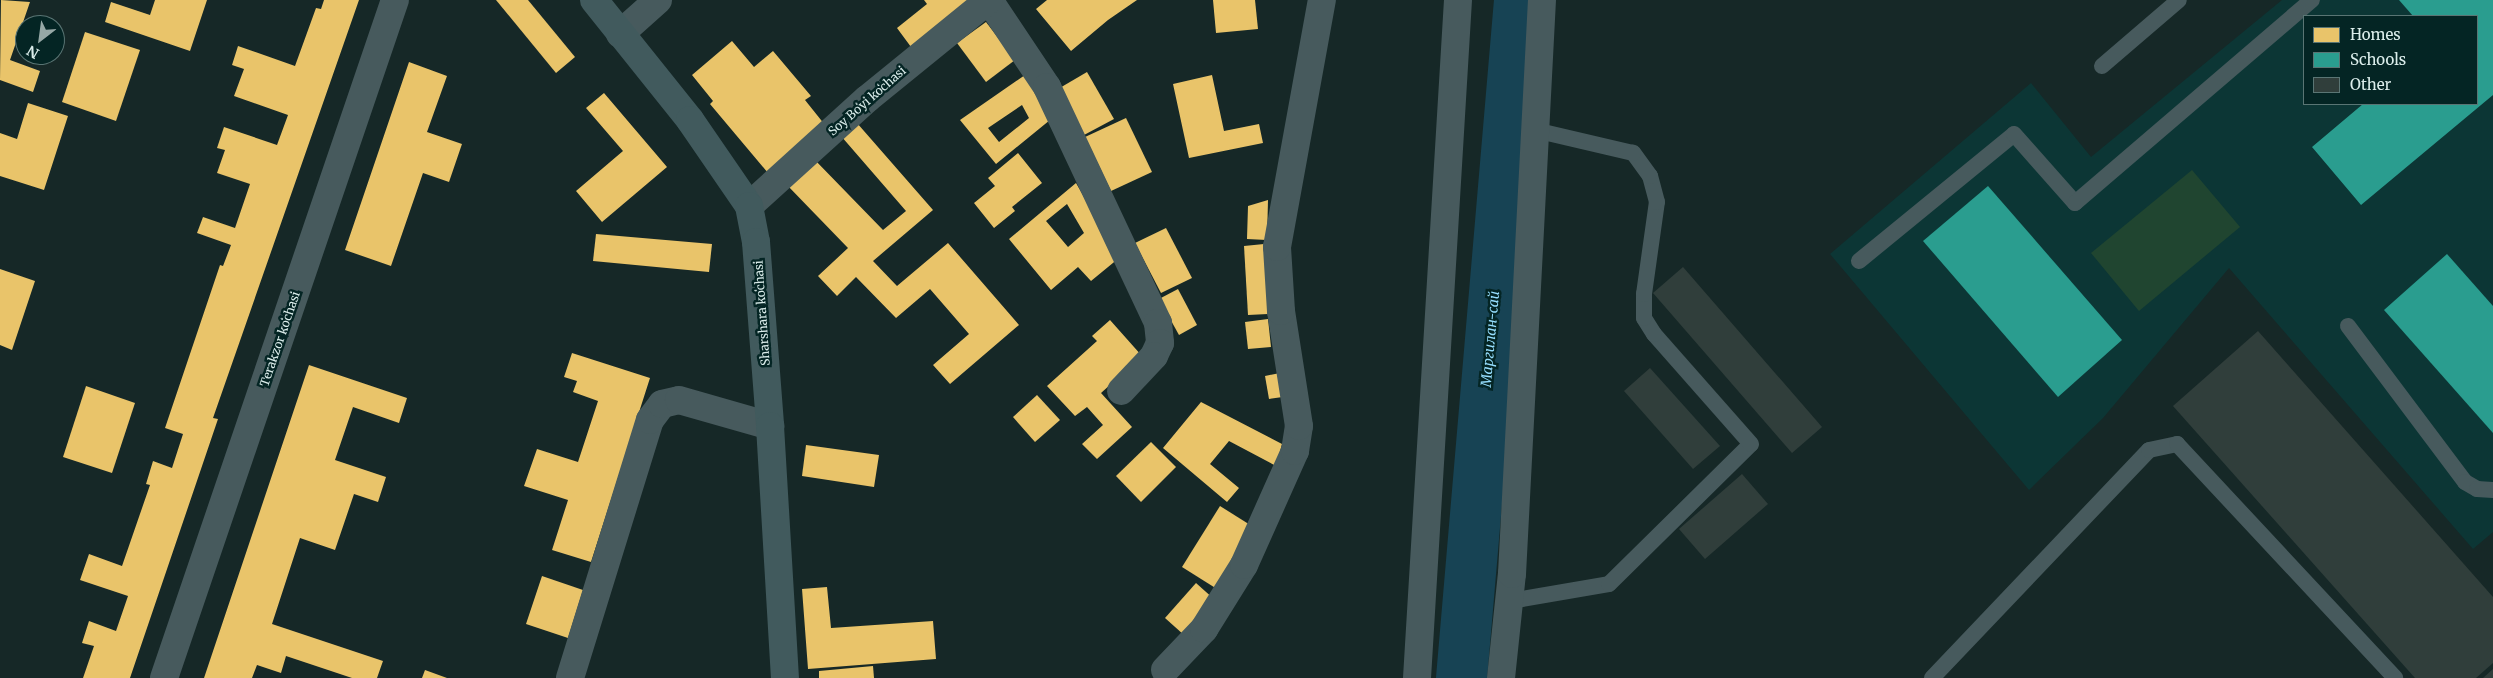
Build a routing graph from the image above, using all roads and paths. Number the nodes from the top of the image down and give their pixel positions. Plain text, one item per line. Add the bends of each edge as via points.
1 (395, 0) edge
2 (594, 0) edge
3 (658, 0) edge
4 (989, 0) edge
5 (1322, 0) edge
6 (1458, 0) edge
7 (1542, 0) edge
8 (2179, 0) edge
9 (2312, 7) edge
10 (620, 34) junction
11 (2102, 66) dead end
12 (1535, 130) junction
13 (749, 206) junction
14 (1859, 261) dead end
15 (2348, 326) dead end
16 (1121, 391) dead end
17 (770, 426) junction
18 (2493, 490) edge
19 (1510, 601) junction
20 (1165, 670) dead end
21 (164, 678) edge
22 (570, 678) edge
23 (784, 678) edge
24 (1417, 678) edge
25 (1501, 678) edge
26 (1932, 678) edge
27 (2395, 678) edge

1 - 21 street, Terakzor koʻchasi
2 - 10 street, Sharshara koʻchasi
3 - 10 street
4 - 13 street, Soy Boʻyi koʻchasi via 867,99
4 - 16 street via 1047,87 1158,323 1160,343 1154,356
5 - 20 street via 1277,247 1281,311 1299,426 1295,451 1244,565 1204,629
6 - 24 street
7 - 12 street
8 - 11 lane
9 - 14 lane via 2075,203 2014,134
10 - 13 street, Sharshara koʻchasi via 690,120
12 - 19 street
12 - 19 lane via 1632,153 1650,176 1657,202 1644,294 1644,318 1654,334 1751,444 1609,584
13 - 17 street, Sharshara koʻchasi via 756,242
15 - 18 lane via 2465,482 2477,489
17 - 22 street via 679,400 662,404 650,420
17 - 23 street, Sharshara koʻchasi
19 - 25 street
26 - 27 lane via 2149,450 2177,444

